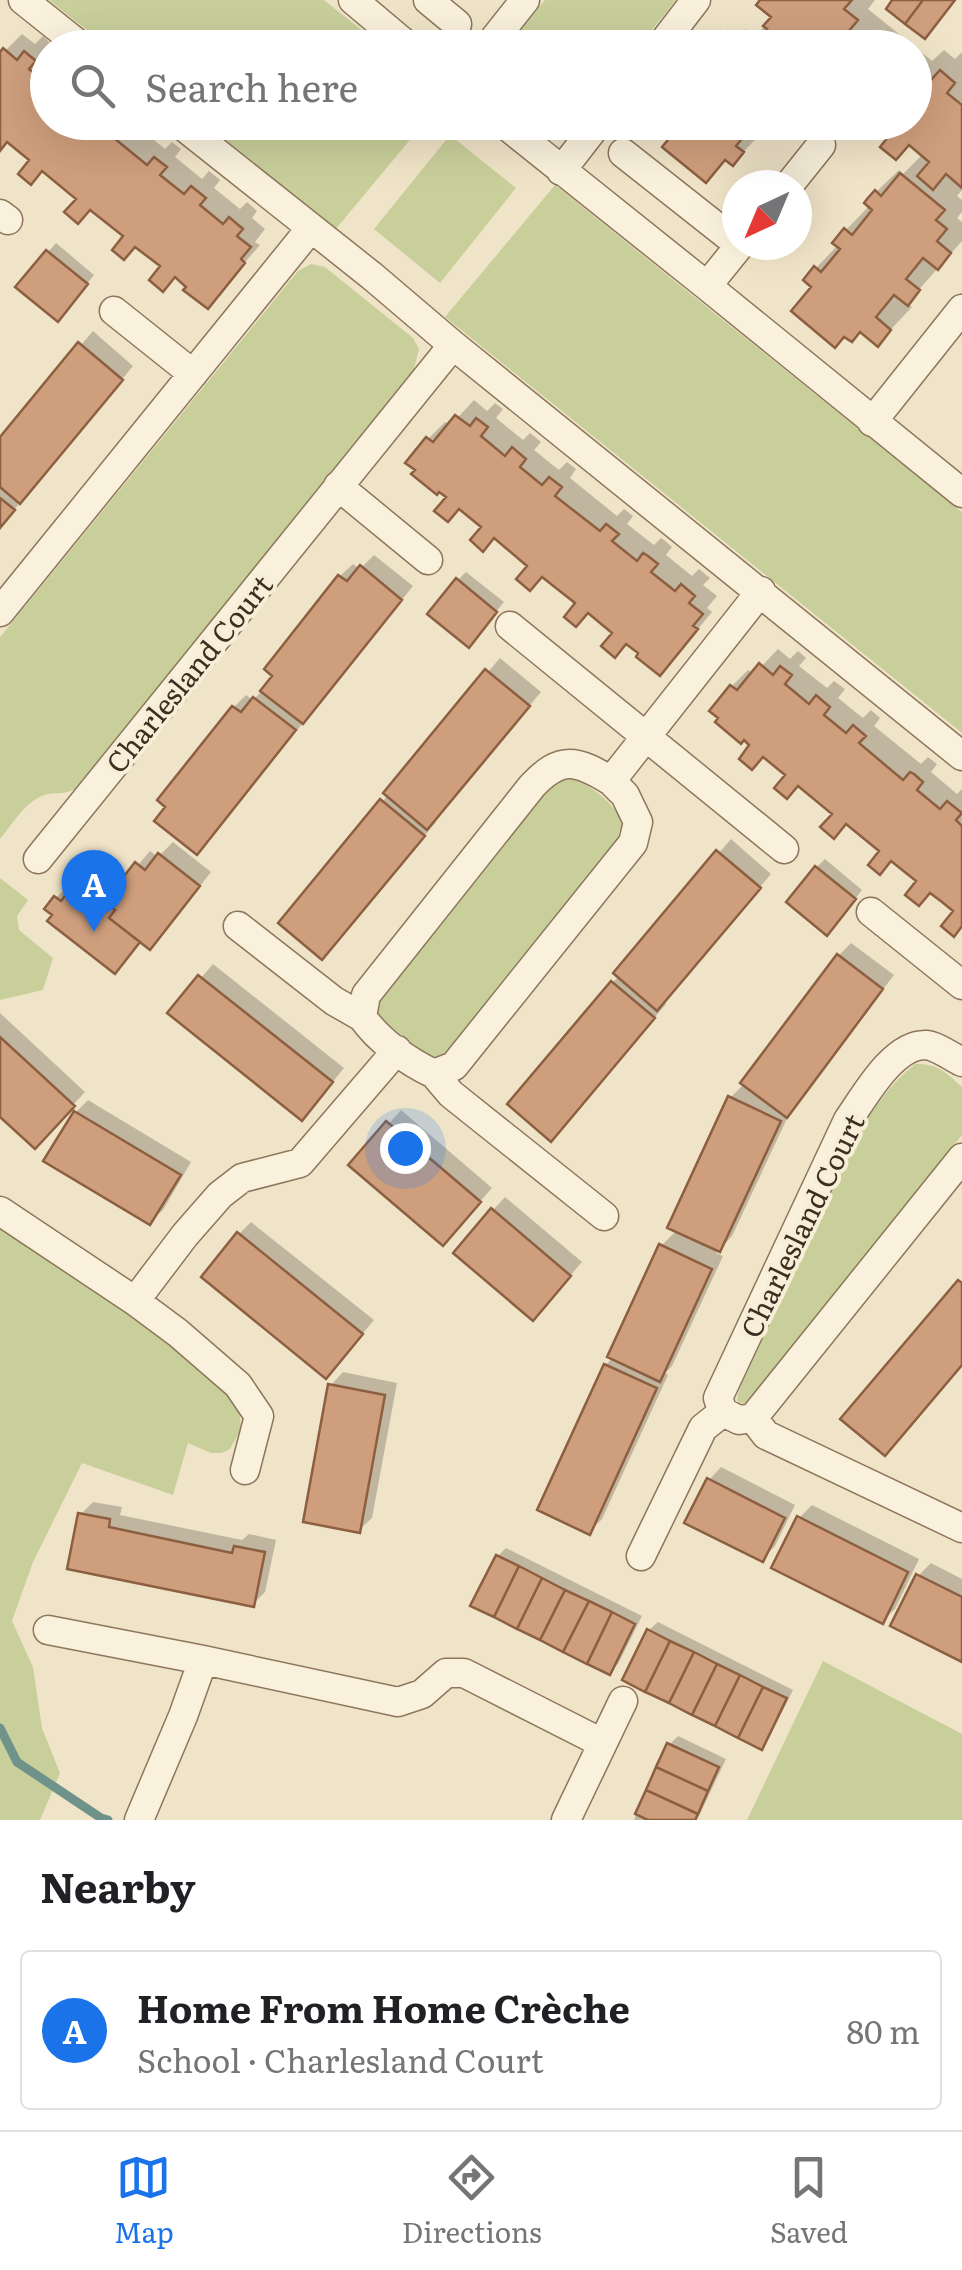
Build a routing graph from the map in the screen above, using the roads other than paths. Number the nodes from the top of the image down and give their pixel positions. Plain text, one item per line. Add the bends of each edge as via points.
1 (23, 0) edge
2 (353, 0) edge
3 (428, 0) edge
4 (525, 0) edge
5 (696, 0) edge
6 (457, 24) dead end
7 (60, 30) edge
8 (389, 30) edge
9 (501, 30) edge
10 (672, 30) edge
11 (201, 140) edge
12 (524, 140) edge
13 (585, 140) edge
14 (822, 145) dead end
15 (623, 153) dead end
16 (561, 170) junction
17 (801, 170) edge
18 (311, 228) junction
19 (722, 232) edge
20 (727, 260) edge
21 (707, 286) junction
22 (962, 308) edge
23 (114, 311) dead end
24 (453, 345) junction
25 (193, 374) junction
26 (872, 422) junction
27 (338, 486) junction
28 (962, 493) edge
29 (428, 560) dead end
30 (761, 592) junction
31 (0, 612) edge
32 (510, 626) dead end
33 (646, 736) junction
34 (962, 756) edge
35 (610, 781) junction
36 (784, 848) dead end
37 (38, 859) dead end
38 (871, 912) dead end
39 (238, 926) dead end
40 (962, 985) edge
41 (362, 1017) junction
42 (396, 1050) junction
43 (962, 1062) edge
44 (434, 1074) junction
45 (962, 1158) edge
46 (0, 1211) edge
47 (604, 1216) dead end
48 (135, 1300) junction
49 (723, 1412) junction
50 (753, 1418) junction
51 (245, 1470) dead end
52 (962, 1528) edge
53 (642, 1556) dead end
54 (48, 1630) dead end
55 (203, 1660) junction
56 (623, 1701) dead end
57 (602, 1744) junction
58 (141, 1817) edge
59 (566, 1820) edge

1 - 7 street
2 - 8 street
3 - 6 street
4 - 9 street
5 - 10 street
11 - 18 street
12 - 16 street
13 - 16 street
14 - 17 street
15 - 19 street
16 - 21 street
18 - 24 street
18 - 25 street
20 - 21 street
21 - 26 street
22 - 26 street
23 - 25 street
24 - 27 street, Charlesland Court
24 - 30 street
25 - 31 street
26 - 28 street
27 - 29 street
27 - 37 street, Charlesland Court
30 - 33 street
30 - 34 street
32 - 33 street
33 - 35 street
33 - 36 street
35 - 41 street via 566,762 546,771 366,995
35 - 44 street via 638,822 633,843 454,1066
38 - 40 street
39 - 41 street
41 - 42 street
42 - 44 street
42 - 48 street via 300,1162 242,1178 220,1195
43 - 49 street, Charlesland Court via 927,1045 906,1050 848,1120 718,1398
44 - 47 street
45 - 50 street, Charlesland Court
46 - 48 street
48 - 51 street via 238,1385 259,1416
49 - 50 street
49 - 53 street, Charlesland Court via 703,1428
50 - 52 street via 766,1435
54 - 55 street
55 - 57 street via 398,1702 422,1694 446,1673 464,1672
55 - 58 street
56 - 57 street
57 - 59 street

